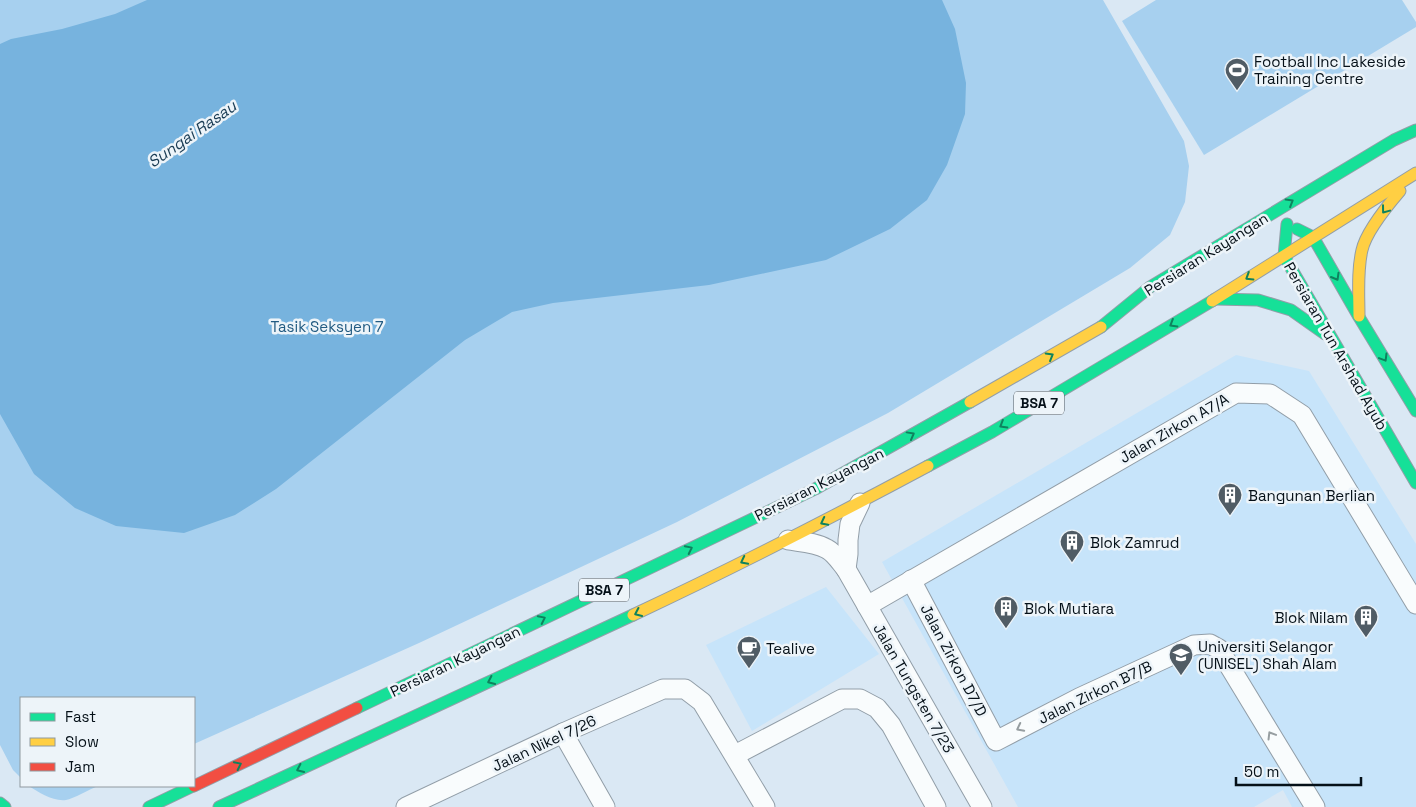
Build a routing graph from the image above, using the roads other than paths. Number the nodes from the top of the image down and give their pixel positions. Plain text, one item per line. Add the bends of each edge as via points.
1 (1416, 130) edge
2 (1416, 173) edge
3 (1291, 222) junction
4 (1273, 232) dead end
5 (1314, 237) junction
6 (1284, 256) junction
7 (1215, 299) junction
8 (1144, 307) dead end
9 (1359, 317) junction
10 (1104, 325) junction
11 (1332, 340) junction
12 (1416, 411) edge
13 (1416, 483) edge
14 (860, 503) junction
15 (788, 540) junction
16 (846, 569) junction
17 (911, 580) junction
18 (1416, 604) edge
19 (867, 606) junction
20 (563, 733) junction
21 (996, 740) joint
22 (735, 755) junction
23 (195, 786) edge
24 (192, 787) edge
25 (435, 801) edge
26 (0, 803) edge
27 (5, 807) edge
28 (149, 807) edge
29 (219, 807) edge
30 (406, 807) edge
31 (605, 807) edge
32 (766, 807) edge
33 (936, 807) edge
34 (982, 807) edge
35 (1315, 807) edge

10 -> 1 main road, Persiaran Kayangan / BSA 7 via 1150,287 1394,140
2 - 5 main road, BSA 7
2 -> 9 main road via 1385,209 1362,248
3 - 4 main road
3 - 5 main road
3 - 6 main road, Persiaran Tun Arshad Ayub
5 - 6 main road, BSA 7
5 -> 9 main road
6 -> 7 main road, BSA 7
6 - 11 main road, Persiaran Tun Arshad Ayub
7 - 11 main road via 1258,300 1291,310
7 -> 14 main road, BSA 7 via 992,432
8 - 10 main road
9 -> 12 main road
23 -> 10 main road, Persiaran Kayangan / BSA 7 via 815,488
11 - 13 main road, Persiaran Tun Arshad Ayub
14 -> 15 main road, BSA 7
14 - 16 street via 850,524
15 - 16 street, Jalan Tungsten 7/23 via 828,549
15 -> 29 main road, BSA 7
16 - 19 street, Jalan Tungsten 7/23
17 - 18 street, Jalan Zirkon A7/A via 1236,393 1270,394 1302,414
17 - 19 street, Jalan Zirkon A7/A
17 - 21 street, Jalan Zirkon D7/D
19 - 34 street, Jalan Tungsten 7/23
20 - 22 street, Jalan Nikel 7/26 via 663,689 685,689 702,702
20 - 25 street, Jalan Nikel 7/26
20 - 31 street
35 -> 21 street, Jalan Zirkon B7/B via 1219,649 1210,644 1194,645
22 - 32 street
22 - 33 street via 842,699 860,698 878,708 891,725
24 - 28 main road, Persiaran Kayangan / BSA 7
25 - 30 street, Jalan Nikel 7/26
26 - 27 main road

